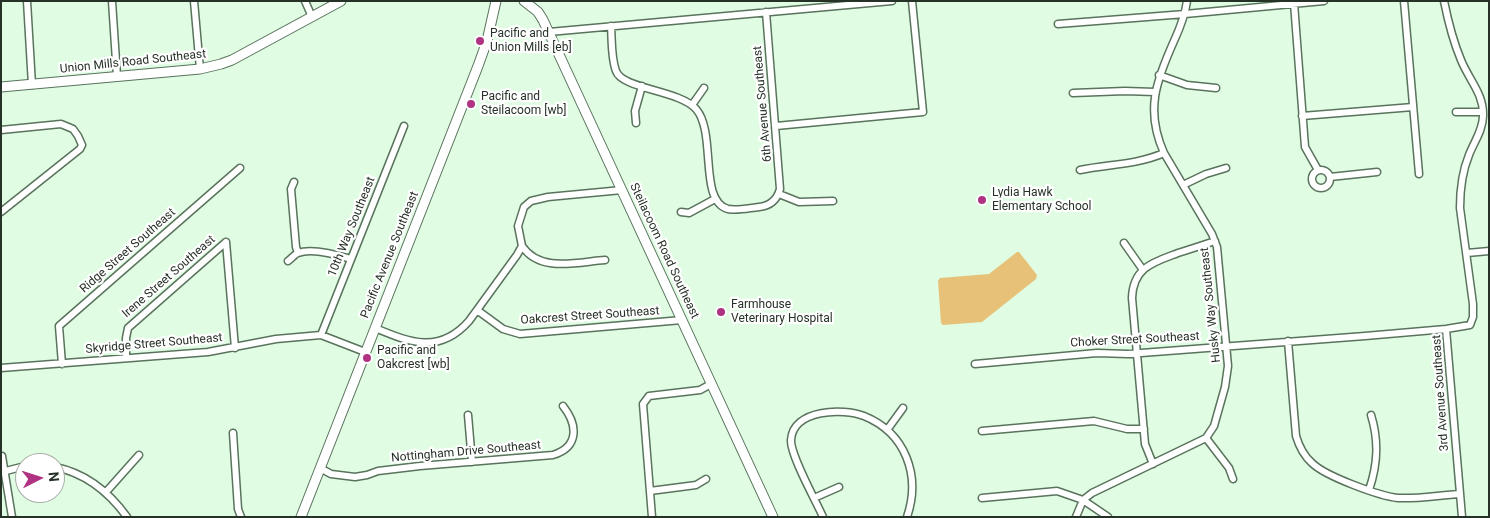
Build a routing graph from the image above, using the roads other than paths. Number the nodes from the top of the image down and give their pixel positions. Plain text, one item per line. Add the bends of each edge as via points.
1 (27, 1) edge
2 (112, 1) edge
3 (194, 1) edge
4 (305, 1) edge
5 (341, 1) edge
6 (496, 1) edge
7 (524, 1) edge
8 (892, 1) edge
9 (912, 1) edge
10 (1187, 1) edge
11 (1324, 1) edge
12 (1404, 1) edge
13 (1444, 1) edge
14 (861, 3) edge
15 (1294, 3) junction
16 (766, 12) junction
17 (1185, 14) junction
18 (312, 18) junction
19 (1058, 24) dead end
20 (611, 26) junction
21 (549, 32) junction
22 (200, 68) junction
23 (1159, 75) junction
24 (117, 76) junction
25 (32, 84) junction
26 (642, 86) junction
27 (1, 87) edge
28 (704, 88) dead end
29 (1216, 88) dead end
30 (1155, 92) junction
31 (1072, 93) dead end
32 (692, 105) junction
33 (1413, 107) junction
34 (1456, 112) dead end
35 (1483, 112) junction
36 (1302, 116) junction
37 (636, 123) dead end
38 (404, 126) dead end
39 (776, 126) junction
40 (1, 130) edge
41 (1164, 153) junction
42 (240, 168) dead end
43 (1226, 168) dead end
44 (1080, 170) dead end
45 (1318, 170) junction
46 (1377, 172) dead end
47 (1419, 174) dead end
48 (1330, 177) junction
49 (294, 182) dead end
50 (1182, 185) junction
51 (622, 190) junction
52 (779, 194) junction
53 (715, 199) junction
54 (832, 201) dead end
55 (1, 212) edge
56 (681, 212) dead end
57 (1215, 241) junction
58 (1124, 243) dead end
59 (522, 246) junction
60 (1489, 251) edge
61 (298, 253) junction
62 (1467, 253) junction
63 (351, 259) junction
64 (605, 260) dead end
65 (288, 261) dead end
66 (1143, 270) junction
67 (477, 310) junction
68 (682, 320) junction
69 (374, 328) junction
70 (1446, 329) junction
71 (321, 335) junction
72 (1288, 341) junction
73 (1227, 346) junction
74 (234, 348) junction
75 (365, 352) junction
76 (1137, 354) junction
77 (126, 358) junction
78 (62, 364) junction
79 (975, 364) dead end
80 (1, 368) edge
81 (711, 384) junction
82 (563, 406) dead end
83 (904, 408) dead end
84 (468, 415) dead end
85 (1371, 415) dead end
86 (1144, 429) junction
87 (887, 430) junction
88 (982, 431) dead end
89 (233, 433) dead end
90 (1206, 438) junction
91 (139, 455) dead end
92 (2, 456) edge
93 (472, 462) junction
94 (1153, 464) junction
95 (320, 468) junction
96 (65, 470) edge
97 (3, 472) edge
98 (706, 480) dead end
99 (1233, 480) dead end
100 (839, 487) dead end
101 (650, 490) junction
102 (1369, 490) junction
103 (106, 492) junction
104 (1460, 494) junction
105 (814, 498) junction
106 (982, 498) dead end
107 (1083, 500) junction
108 (12, 517) edge
109 (127, 517) edge
110 (241, 517) edge
111 (301, 517) edge
112 (652, 517) edge
113 (773, 517) edge
114 (823, 517) edge
115 (907, 517) edge
116 (1076, 517) edge
117 (1108, 517) edge
118 (1462, 517) edge

1 - 25 street
2 - 24 street
3 - 22 street
4 - 18 street
5 - 18 street, Union Mills Road Southeast
6 - 69 street, Pacific Avenue Southeast via 484,50
7 - 21 street, Steilacoom Road Southeast via 538,12
8 - 14 street
9 - 39 street via 923,112
10 - 17 street, Husky Way Southeast
11 - 15 street
12 - 33 street
13 - 35 street, 3rd Avenue Southeast via 1454,41 1480,94
14 - 16 street
15 - 17 street
15 - 36 street
16 - 20 street
16 - 39 street, 6th Avenue Southeast
17 - 19 street
17 - 23 street, Husky Way Southeast
18 - 22 street, Union Mills Road Southeast via 232,60
20 - 21 street
20 - 26 street via 616,72 623,80
21 - 51 street, Steilacoom Road Southeast
22 - 24 street, Union Mills Road Southeast
23 - 29 street via 1187,85
23 - 30 street, Husky Way Southeast
24 - 25 street, Union Mills Road Southeast
25 - 27 street, Union Mills Road Southeast
26 - 32 street
26 - 37 street via 635,111
28 - 32 street
30 - 31 street
30 - 41 street, Husky Way Southeast via 1155,124
32 - 53 street via 706,130 711,188
33 - 36 street
33 - 47 street
34 - 35 street
35 - 62 street, 3rd Avenue Southeast via 1483,126 1469,155 1462,182 1460,208
36 - 45 street via 1306,147
38 - 63 street, 10th Way Southeast
39 - 52 street, 6th Avenue Southeast via 781,182
40 - 55 street via 61,124 73,129 82,145
41 - 44 street via 1141,161
41 - 50 street, Husky Way Southeast
42 - 78 street, Ridge Street Southeast via 59,326
43 - 50 street
45 - 48 street
45 - 48 street via 1312,177 1316,187 1327,186
46 - 48 street
49 - 61 street via 291,188
50 - 57 street, Husky Way Southeast
51 - 59 street via 530,201 524,207 518,226
51 - 68 street, Steilacoom Road Southeast
52 - 53 street via 766,206 735,210 723,207
52 - 54 street via 799,202
53 - 56 street via 689,212
57 - 66 street via 1157,260
57 - 73 street, Husky Way Southeast via 1220,261
58 - 66 street
59 - 64 street via 530,255 547,264
59 - 67 street
60 - 62 street
61 - 63 street via 332,253
61 - 65 street
62 - 70 street, 3rd Avenue Southeast via 1474,317 1466,326
63 - 71 street, 10th Way Southeast
66 - 76 street via 1132,292
67 - 68 street, Oakcrest Street Southeast via 502,329 520,334
67 - 69 street via 457,333 439,340 410,342
68 - 81 street, Steilacoom Road Southeast
69 - 75 street, Pacific Avenue Southeast
70 - 72 street, Choker Street Southeast
70 - 104 street, 3rd Avenue Southeast
71 - 74 street, Skyridge Street Southeast via 276,338
71 - 75 street, Skyridge Street Southeast
72 - 73 street, Choker Street Southeast
72 - 102 street via 1296,431 1302,451 1322,470
73 - 76 street, Choker Street Southeast
73 - 90 street, Husky Way Southeast via 1226,387 1214,426
74 - 77 street, Skyridge Street Southeast
74 - 77 street, Irene Street Southeast via 226,242 128,328
75 - 95 street, Pacific Avenue Southeast
76 - 79 street, Choker Street Southeast via 1097,353
76 - 86 street
77 - 78 street, Skyridge Street Southeast
78 - 80 street, Skyridge Street Southeast
81 - 101 street via 700,390 654,395 645,400
81 - 113 street, Steilacoom Road Southeast
82 - 93 street, Nottingham Drive Southeast via 571,416 573,437 562,452
83 - 87 street
84 - 93 street
85 - 102 street via 1378,449
86 - 88 street via 1127,429 1094,420
86 - 94 street via 1146,449
87 - 105 street via 875,421 853,413 813,415 803,420 792,433 791,442
87 - 115 street via 903,450 910,467 913,492
89 - 110 street
90 - 94 street
90 - 99 street via 1229,468
91 - 103 street
92 - 97 street
93 - 95 street, Nottingham Drive Southeast via 378,471 355,477 331,474
94 - 107 street
95 - 111 street, Pacific Avenue Southeast
96 - 103 street
97 - 108 street
98 - 101 street via 696,486
100 - 105 street
101 - 112 street
102 - 104 street via 1400,498
103 - 109 street
104 - 118 street, 3rd Avenue Southeast
105 - 114 street
106 - 107 street via 1057,491
107 - 116 street
107 - 117 street

